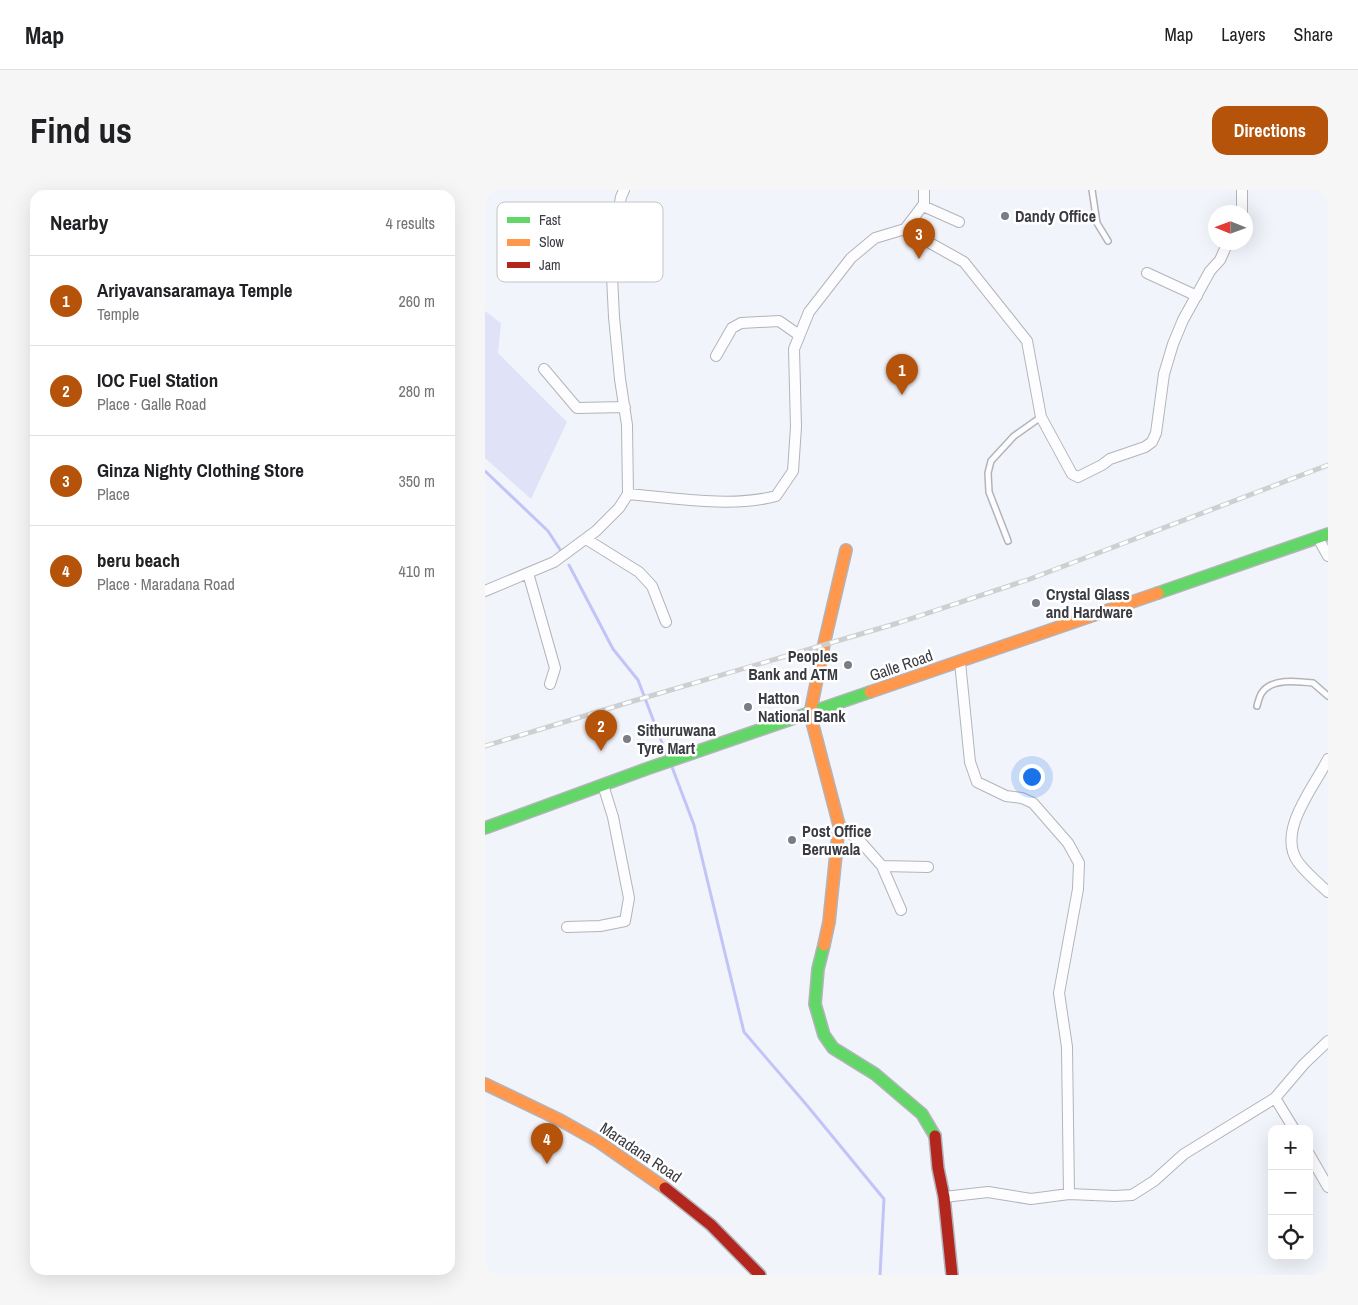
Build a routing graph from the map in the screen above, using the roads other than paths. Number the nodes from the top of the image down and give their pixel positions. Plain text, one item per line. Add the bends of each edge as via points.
1 (624, 190) edge
2 (924, 190) edge
3 (1092, 190) edge
4 (1241, 190) edge
5 (620, 202) edge
6 (1242, 205) edge
7 (923, 206) junction
8 (959, 222) dead end
9 (905, 229) junction
10 (1108, 241) dead end
11 (1224, 250) edge
12 (1147, 273) dead end
13 (612, 282) edge
14 (1197, 296) junction
15 (799, 335) junction
16 (717, 356) dead end
17 (544, 370) dead end
18 (625, 407) junction
19 (1041, 417) junction
20 (628, 494) junction
21 (1323, 536) edge
22 (586, 539) junction
23 (1008, 541) dead end
24 (846, 550) dead end
25 (1328, 556) edge
26 (528, 573) junction
27 (485, 590) edge
28 (666, 622) dead end
29 (960, 662) junction
30 (550, 684) dead end
31 (1328, 696) edge
32 (1257, 706) dead end
33 (810, 714) junction
34 (1328, 759) edge
35 (603, 785) junction
36 (839, 825) junction
37 (485, 828) edge
38 (882, 866) junction
39 (928, 867) dead end
40 (1328, 892) edge
41 (901, 910) dead end
42 (567, 927) dead end
43 (1328, 1041) edge
44 (485, 1084) edge
45 (1275, 1098) junction
46 (1292, 1125) edge
47 (1313, 1161) edge
48 (1328, 1187) edge
49 (1069, 1194) junction
50 (944, 1197) junction
51 (759, 1275) edge
52 (952, 1275) edge

1 - 5 street
2 - 7 street
3 - 10 lane via 1097,223
4 - 6 street
7 - 8 street
7 - 9 street
9 - 15 street via 875,238 851,258 809,312
9 - 19 street via 963,262 1027,341
11 - 14 street
12 - 14 street
13 - 18 street
14 - 19 street via 1180,328 1164,374 1157,433 1152,442 1109,459 1078,477 1072,474
15 - 16 street via 779,320 741,323 732,328
15 - 20 street via 794,349 796,427 793,471 776,496 759,501 734,502
17 - 18 street via 577,408
18 - 20 street
19 - 23 lane via 1014,436 991,461 989,492
20 - 22 street via 619,508
21 - 25 street
21 - 29 main road, Galle Road
22 - 26 street via 555,562
22 - 28 street via 639,572 652,586
24 - 33 main road
26 - 27 street
26 - 30 street via 555,668
29 - 33 main road, Galle Road
29 - 49 street via 970,762 977,782 1006,796 1033,803 1068,842 1079,864 1078,889 1059,993 1067,1047
31 - 32 lane via 1313,683 1279,683 1261,693
33 - 35 main road, Galle Road
33 - 36 main road
34 - 40 street via 1302,803 1293,826 1291,846 1297,860
35 - 37 main road, Galle Road
35 - 42 street via 613,816 629,898 625,922
36 - 38 street via 859,840
36 - 50 main road via 829,922 818,969 815,1004 819,1022 823,1035 833,1048 875,1074 922,1114 935,1137
38 - 39 street
38 - 41 street
43 - 45 street via 1303,1064
44 - 51 main road, Maradana Road via 599,1142 673,1193 711,1224
45 - 46 street
45 - 49 street via 1184,1154 1154,1181 1132,1195
47 - 48 street
49 - 50 street via 1031,1199 988,1192
50 - 52 main road

